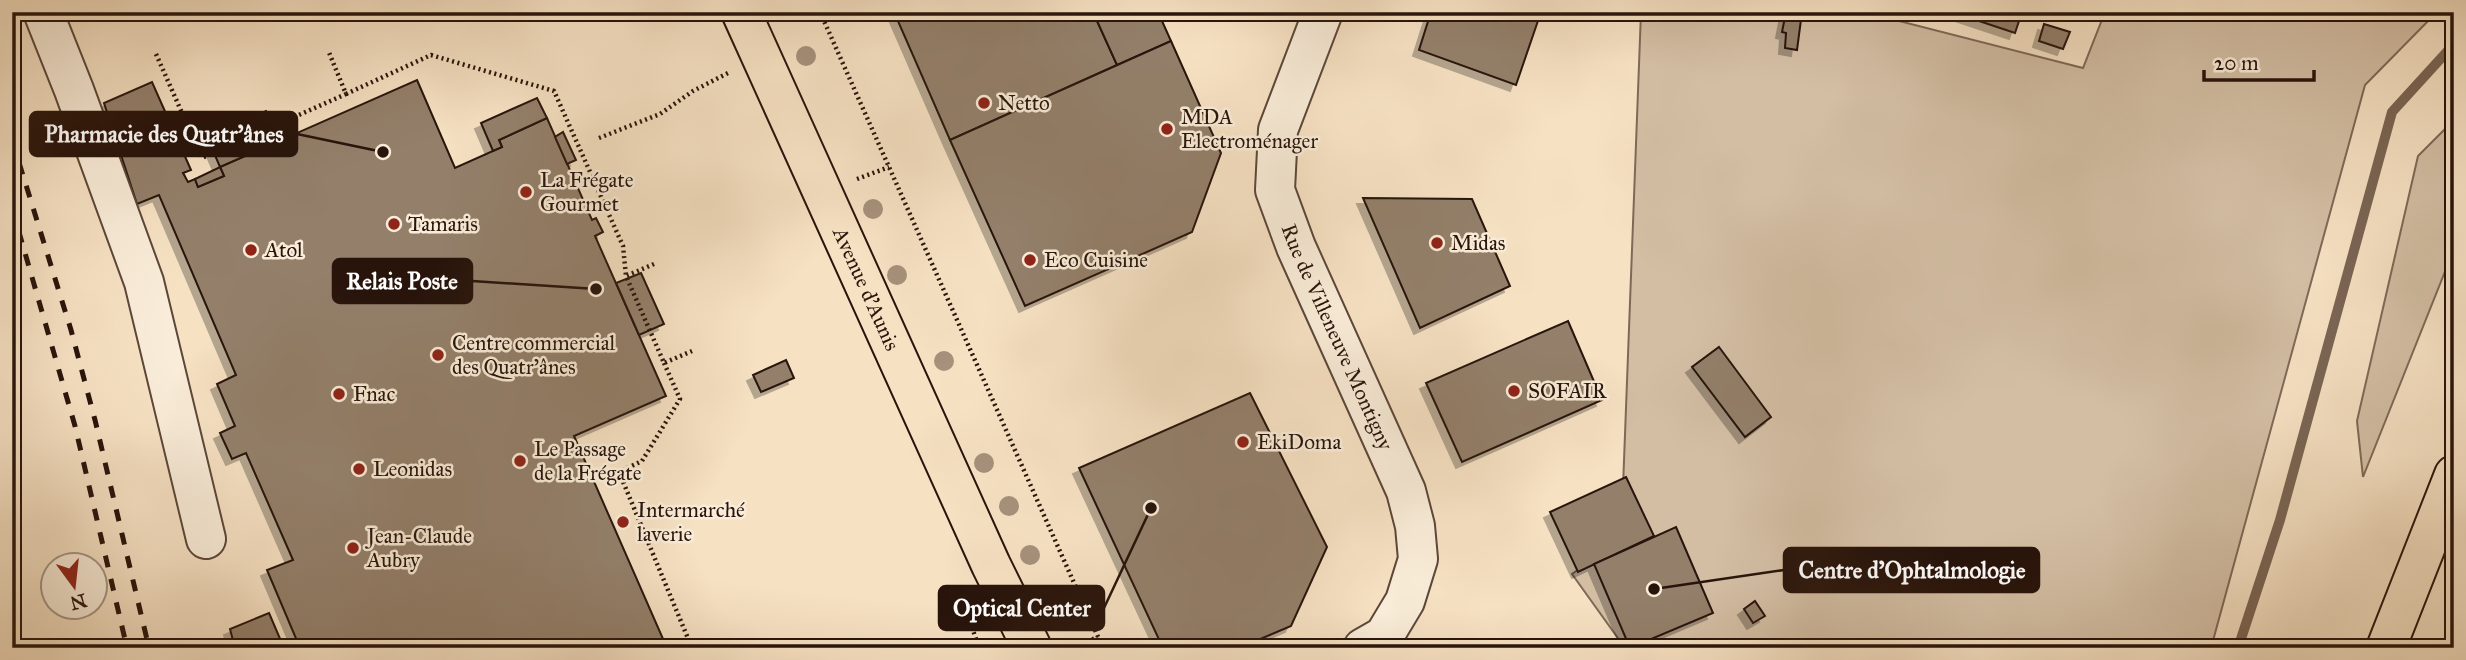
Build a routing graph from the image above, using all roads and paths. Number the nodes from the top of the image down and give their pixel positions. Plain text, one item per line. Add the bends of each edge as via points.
1 (43, 12) edge
2 (741, 12) edge
3 (820, 12) edge
4 (1323, 12) edge
5 (328, 50) dead end
6 (156, 54) dead end
7 (728, 73) dead end
8 (346, 94) junction
9 (599, 138) dead end
10 (654, 264) dead end
11 (626, 275) junction
12 (692, 351) dead end
13 (664, 363) junction
14 (2454, 475) edge
15 (206, 539) dead end
16 (991, 565) junction
17 (1098, 637) junction
18 (692, 648) edge
19 (1006, 648) edge
20 (1032, 648) edge
21 (1072, 648) edge
22 (1103, 648) edge
23 (1363, 648) edge
24 (2386, 648) edge

1 - 15 street via 144,282
2 - 16 main road, Avenue d'Aunis
3 - 17 path
4 - 23 street, Rue de Villeneuve Montigny via 1278,130 1275,190 1405,491 1418,559 1405,601 1384,636
5 - 8 path
6 - 8 path via 202,158
7 - 9 path via 660,114
8 - 11 path via 431,55 554,91 623,246
10 - 11 path
11 - 13 path
12 - 13 path
13 - 18 path via 680,399 642,461 619,471
14 - 24 main road
16 - 19 main road, Avenue d'Aunis
16 - 20 main road, Avenue d'Aunis
17 - 21 path
17 - 22 path

